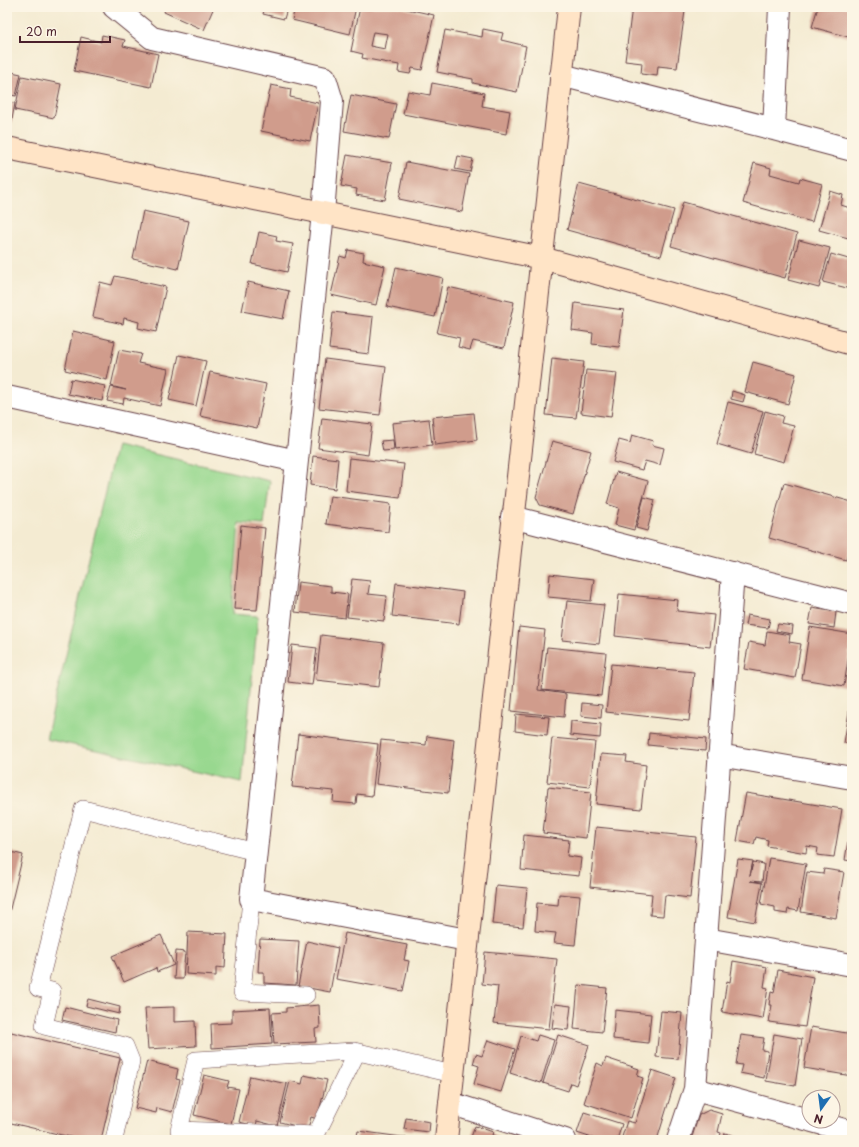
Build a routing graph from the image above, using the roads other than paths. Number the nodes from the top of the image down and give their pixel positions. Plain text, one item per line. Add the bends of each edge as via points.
1 (114, 7) edge
2 (568, 7) edge
3 (780, 7) edge
4 (561, 75) junction
5 (774, 129) junction
6 (7, 148) edge
7 (852, 150) edge
8 (323, 213) junction
9 (542, 258) junction
10 (852, 344) edge
11 (7, 397) edge
12 (296, 462) junction
13 (512, 517) junction
14 (732, 573) junction
15 (852, 604) edge
16 (719, 755) junction
17 (852, 778) edge
18 (256, 852) junction
19 (251, 899) junction
20 (706, 939) junction
21 (467, 940) junction
22 (852, 965) edge
23 (306, 995) dead end
24 (357, 1052) junction
25 (453, 1074) junction
26 (695, 1089) junction
27 (450, 1103) junction
28 (801, 1118) edge
29 (841, 1129) edge
30 (852, 1132) edge
31 (114, 1140) edge
32 (446, 1140) edge
33 (565, 1140) edge
34 (678, 1140) edge

1 - 8 street via 152,38 325,78 332,101
2 - 4 street
3 - 5 street
4 - 5 street
4 - 9 street
5 - 7 street
6 - 8 street
8 - 9 street
8 - 12 street
9 - 10 street
9 - 13 street
11 - 12 street
12 - 18 street
13 - 14 street
13 - 21 street
14 - 15 street
14 - 16 street
16 - 17 street
16 - 20 street
18 - 19 street
18 - 31 lane via 83,809 38,988 52,991 44,1026 125,1046 131,1061
19 - 21 street
19 - 23 lane via 242,992
20 - 22 street
20 - 26 street
21 - 25 street
24 - 24 lane via 196,1060 180,1130 316,1135
24 - 25 lane
25 - 27 street
26 - 28 street
26 - 34 street
27 - 32 street
27 - 33 street
29 - 30 street

